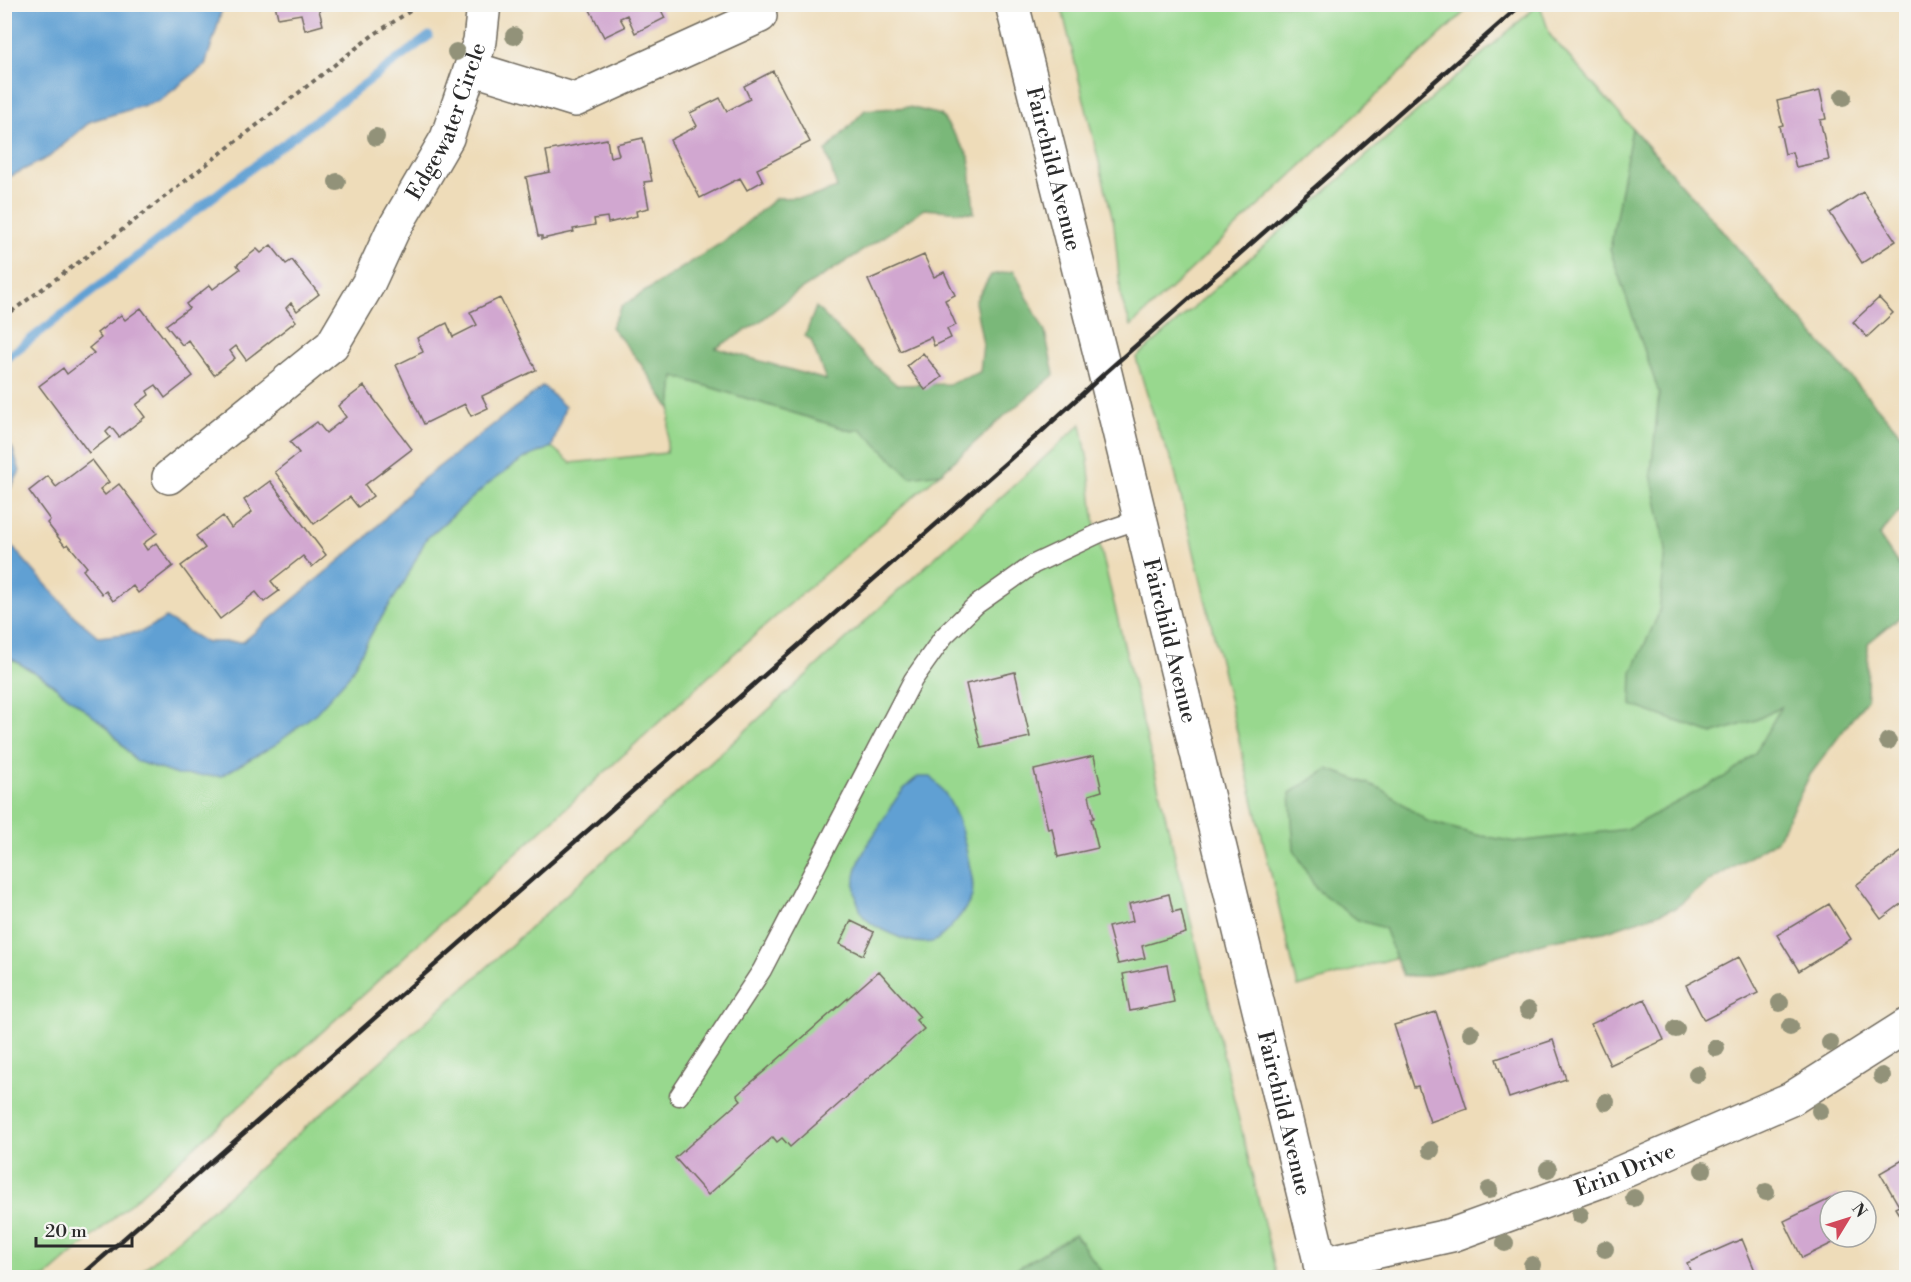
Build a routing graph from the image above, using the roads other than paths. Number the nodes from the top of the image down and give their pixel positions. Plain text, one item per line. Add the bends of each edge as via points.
1 (484, 4) edge
2 (1012, 4) edge
3 (760, 16) dead end
4 (471, 69) junction
5 (169, 477) dead end
6 (1140, 519) junction
7 (1906, 1026) edge
8 (679, 1096) dead end
9 (1322, 1271) edge

1 - 4 street, Edgewater Circle via 480,41
2 - 6 street, Fairchild Avenue
3 - 4 street via 575,100
4 - 5 street, Edgewater Circle via 447,138 332,345
6 - 8 lane via 1034,564 976,605 944,636 913,680 762,970
6 - 9 street, Fairchild Avenue
7 - 9 street, Erin Drive via 1791,1099 1606,1179 1452,1235

